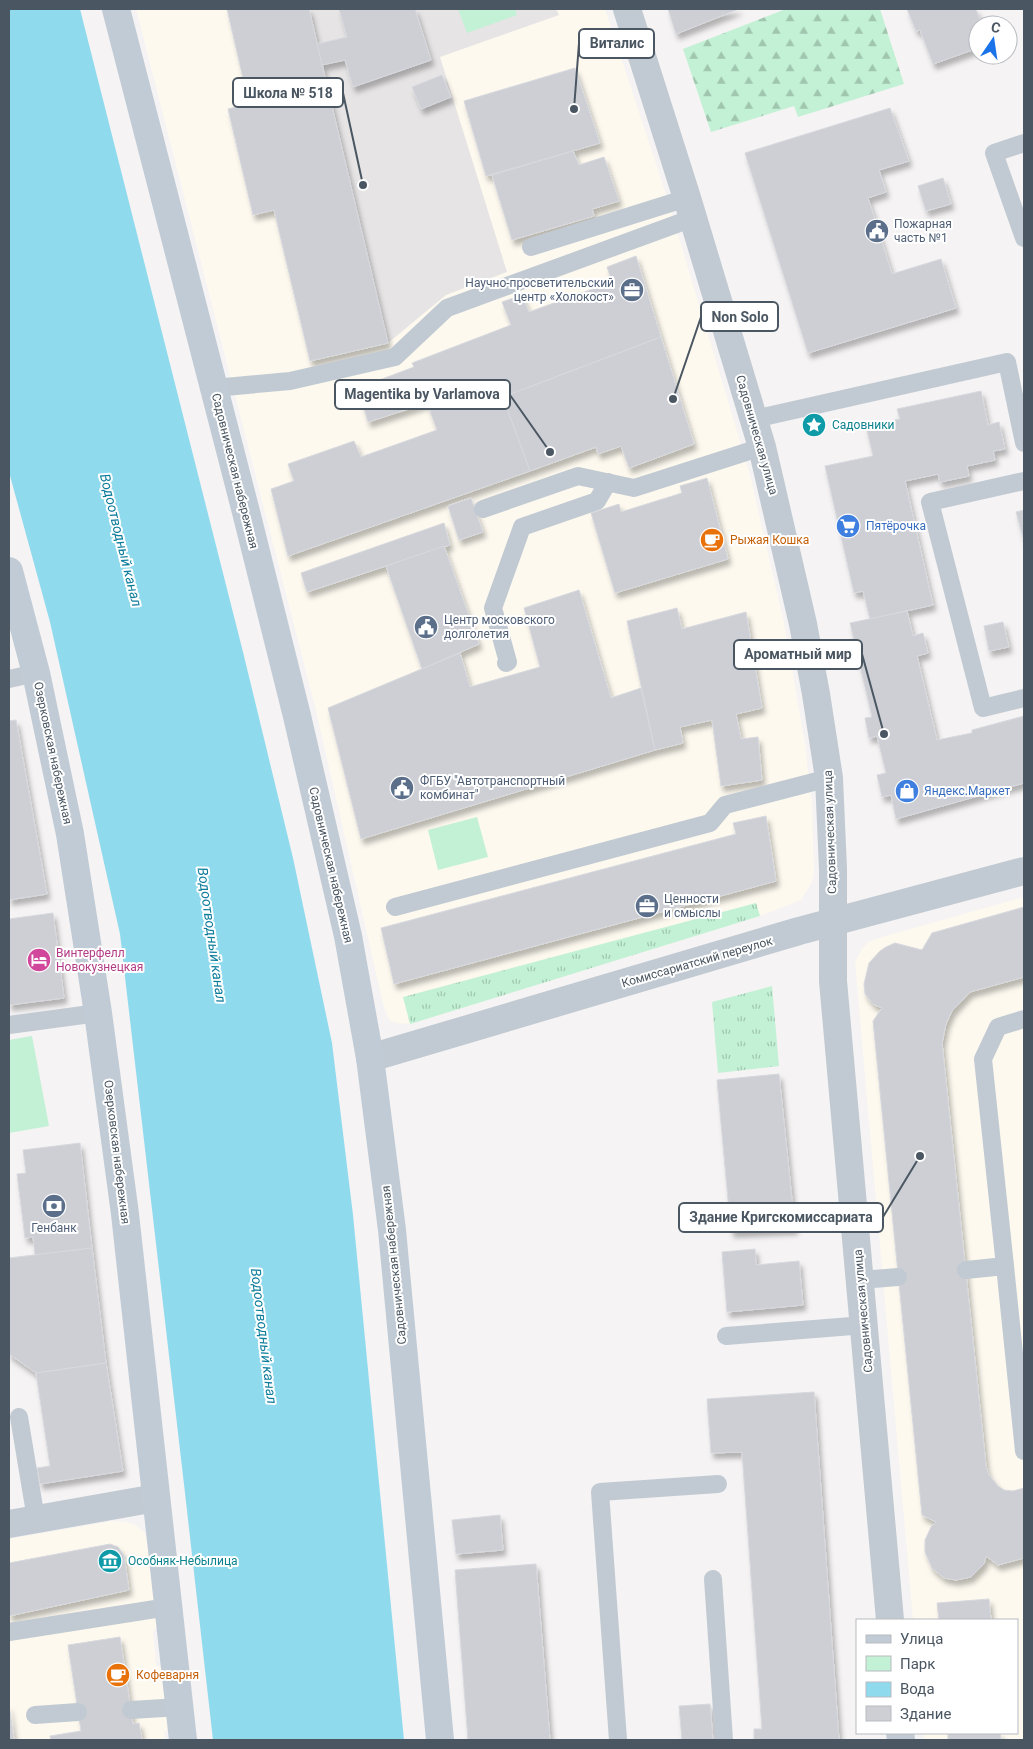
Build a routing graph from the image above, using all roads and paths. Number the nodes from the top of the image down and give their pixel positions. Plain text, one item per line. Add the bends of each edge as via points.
1 (116, 9) edge
2 (627, 9) edge
3 (1024, 142) edge
4 (690, 208) junction
5 (1024, 238) edge
6 (531, 247) dead end
7 (214, 388) junction
8 (754, 419) junction
9 (1024, 443) edge
10 (762, 447) junction
11 (1024, 481) edge
12 (608, 482) junction
13 (483, 509) dead end
14 (9, 571) edge
15 (506, 663) dead end
16 (36, 673) junction
17 (9, 678) edge
18 (1024, 698) edge
19 (829, 778) junction
20 (1024, 871) edge
21 (395, 907) dead end
22 (832, 923) junction
23 (98, 1013) junction
24 (1024, 1019) edge
25 (9, 1025) edge
26 (370, 1058) junction
27 (1005, 1266) junction
28 (966, 1270) dead end
29 (898, 1277) dead end
30 (861, 1280) junction
31 (865, 1324) junction
32 (726, 1336) dead end
33 (19, 1417) dead end
34 (1024, 1447) edge
35 (718, 1484) dead end
36 (156, 1498) junction
37 (36, 1519) junction
38 (9, 1524) edge
39 (713, 1579) dead end
40 (168, 1607) junction
41 (890, 1619) edge
42 (9, 1632) edge
43 (180, 1707) junction
44 (131, 1710) dead end
45 (78, 1712) dead end
46 (35, 1715) dead end
47 (183, 1740) edge
48 (440, 1740) edge
49 (618, 1740) edge
50 (724, 1740) edge

1 - 7 street, Садовническая набережная
2 - 4 street, Садовническая улица
3 - 5 lane via 994,153
4 - 6 lane
4 - 7 lane via 447,308 395,357 290,381
4 - 8 street, Садовническая улица
7 - 26 street, Садовническая набережная via 297,716 348,936
8 - 9 lane via 1007,362
8 - 10 street, Садовническая улица
10 - 12 lane via 634,488
10 - 19 street, Садовническая улица via 803,624
11 - 18 lane via 930,502 983,708
12 - 13 lane via 578,476
12 - 15 lane via 597,501 522,527 494,608
14 - 16 street, Озерковская набережная
16 - 17 lane
16 - 23 street, Озерковская набережная via 70,834
19 - 21 lane via 725,805 710,823
19 - 22 street, Садовническая улица
20 - 22 street, Комиссариатский переулок
22 - 26 street, Комиссариатский переулок
22 - 30 street, Садовническая улица via 833,981
23 - 25 lane
23 - 36 street, Озерковская набережная via 125,1214
24 - 27 lane via 998,1027 983,1059
26 - 48 street, Садовническая набережная via 393,1240
27 - 28 lane
27 - 34 lane
29 - 30 lane
30 - 31 street, Садовническая улица
31 - 32 lane
31 - 41 street, Садовническая улица
33 - 37 lane
35 - 49 lane via 600,1492
36 - 37 street
36 - 40 street, Озерковская набережная
37 - 38 street
39 - 50 lane
40 - 42 lane
40 - 43 street, Озерковская набережная
43 - 44 lane
43 - 47 street, Озерковская набережная
45 - 46 lane

